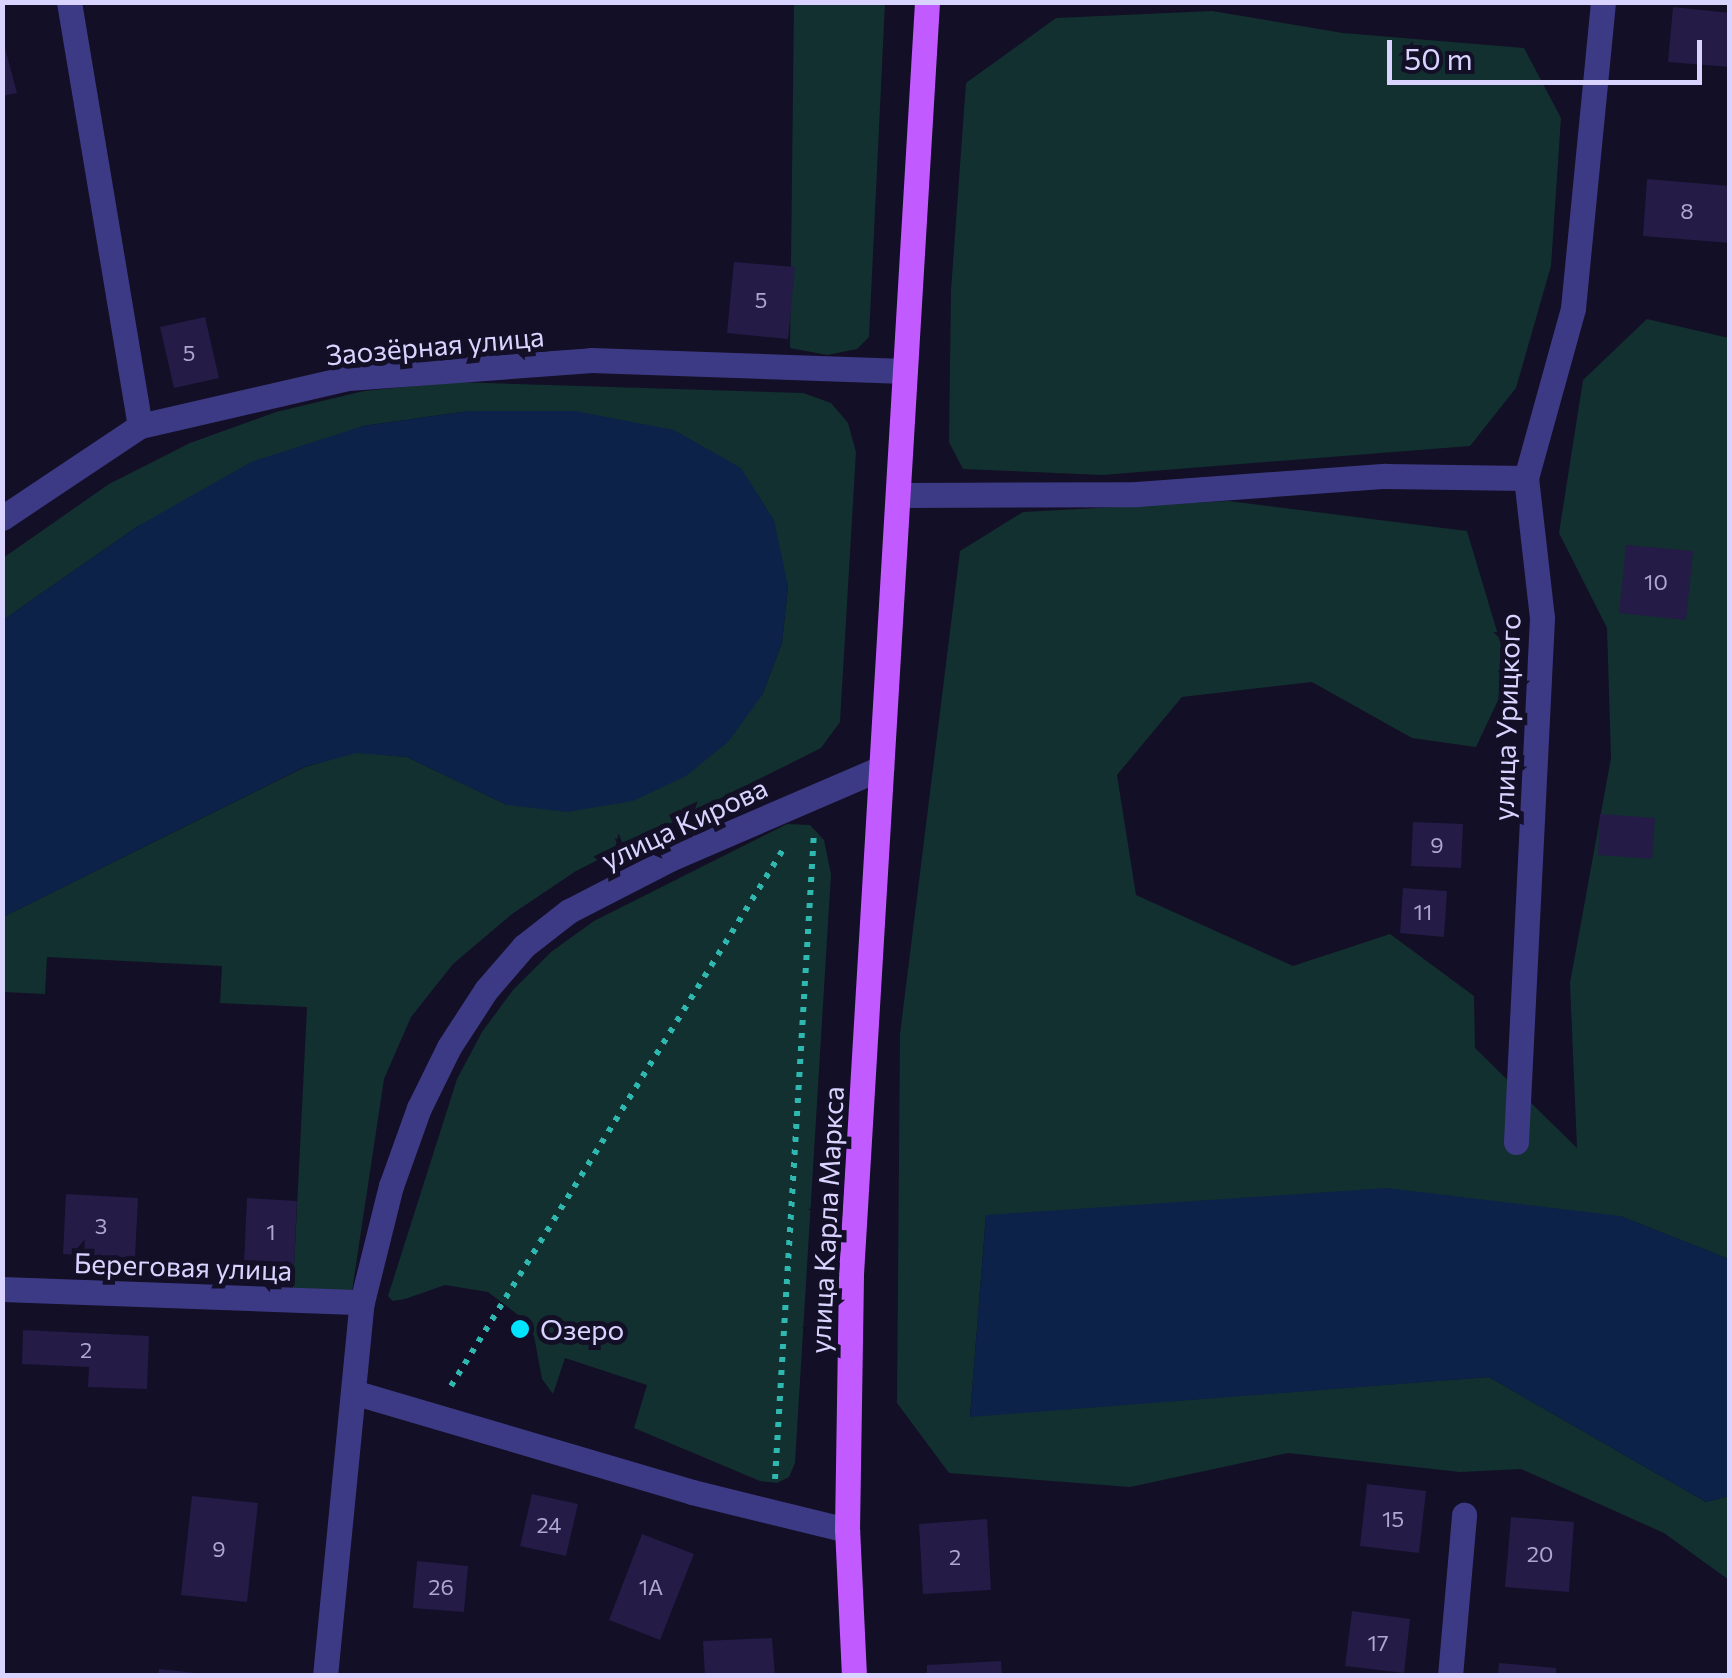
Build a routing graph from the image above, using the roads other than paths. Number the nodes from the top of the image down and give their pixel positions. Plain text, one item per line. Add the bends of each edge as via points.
1 (70, 2) edge
2 (927, 2) edge
3 (1602, 2) edge
4 (905, 371) junction
5 (140, 426) junction
6 (1526, 478) junction
7 (898, 495) junction
8 (2, 518) edge
9 (881, 768) junction
10 (1516, 1142) dead end
11 (2, 1290) edge
12 (362, 1302) junction
13 (353, 1392) junction
14 (1464, 1514) dead end
15 (847, 1530) junction
16 (325, 1676) edge
17 (854, 1676) edge
18 (1450, 1676) edge

1 - 5 street
2 - 4 main road
3 - 6 street, улица Урицкого via 1572,308
4 - 5 street, Заозёрная улица via 591,360 348,378
4 - 7 main road
5 - 8 street, Заозёрная улица
6 - 7 street via 1385,476 1137,494
6 - 10 street, улица Урицкого via 1542,618
7 - 9 main road
9 - 12 street, улица Кирова via 672,858 569,911 524,946 468,1018 418,1108
9 - 15 main road, улица Карла Маркса via 851,1274
11 - 12 street, Береговая улица
12 - 13 street, улица Кирова
13 - 15 street
13 - 16 street, улица Кирова
14 - 18 street
15 - 17 main road, улица Карла Маркса

